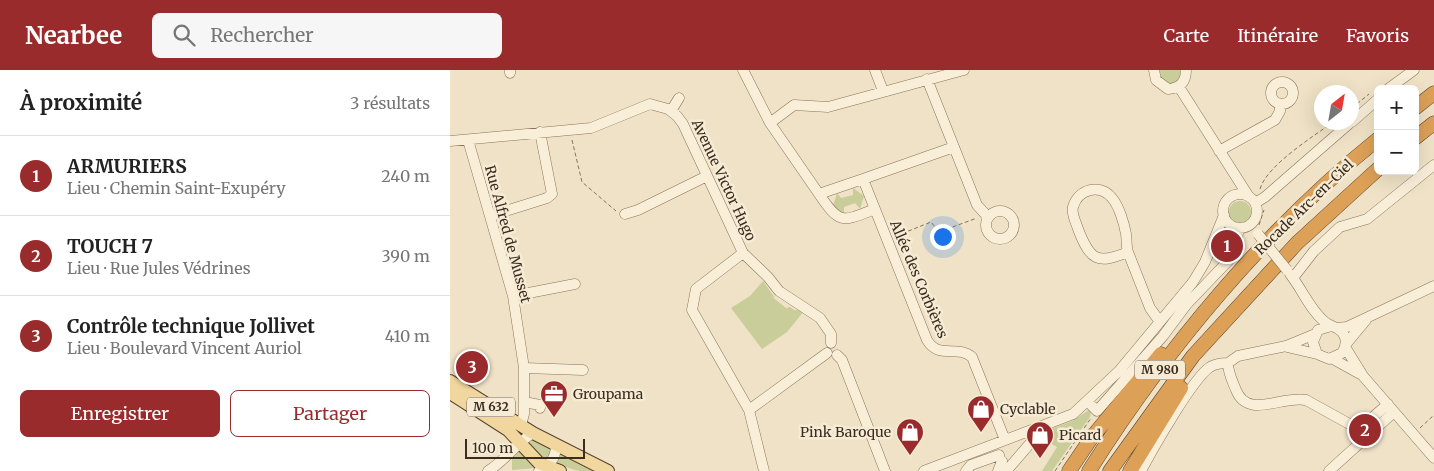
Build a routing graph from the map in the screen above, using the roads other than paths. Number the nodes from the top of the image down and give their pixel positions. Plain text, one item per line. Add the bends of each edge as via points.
1 (743, 70) edge
2 (875, 70) edge
3 (1154, 70) edge
4 (1186, 70) edge
5 (1414, 70) edge
6 (959, 71) edge
7 (927, 79) junction
8 (1393, 85) edge
9 (1179, 87) junction
10 (883, 90) junction
11 (1434, 93) edge
12 (1374, 96) edge
13 (679, 98) dead end
14 (1280, 104) dead end
15 (1419, 105) edge
16 (671, 111) junction
17 (1359, 113) edge
18 (770, 123) junction
19 (1434, 123) edge
20 (1342, 130) edge
21 (540, 132) junction
22 (1419, 135) edge
23 (468, 140) junction
24 (450, 142) edge
25 (1374, 142) edge
26 (954, 148) junction
27 (1219, 151) junction
28 (1434, 165) edge
29 (1374, 172) edge
30 (707, 176) junction
31 (1236, 178) junction
32 (863, 179) junction
33 (819, 194) junction
34 (1232, 196) junction
35 (1252, 200) junction
36 (875, 209) junction
37 (625, 214) road end
38 (1224, 215) junction
39 (490, 216) junction
40 (988, 217) road end
41 (1251, 224) junction
42 (1237, 228) junction
43 (1215, 236) junction
44 (1128, 252) junction
45 (743, 254) junction
46 (1238, 273) junction
47 (1290, 274) junction
48 (575, 284) dead end
49 (1434, 286) edge
50 (512, 296) junction
51 (1315, 312) junction
52 (1231, 313) junction
53 (1368, 317) junction
54 (1160, 322) junction
55 (1334, 327) junction
56 (1315, 334) junction
57 (1286, 346) junction
58 (1346, 346) junction
59 (832, 350) junction
60 (1317, 354) junction
61 (1333, 359) junction
62 (1228, 363) junction
63 (524, 368) junction
64 (583, 370) dead end
65 (1363, 376) junction
66 (450, 381) edge
67 (453, 399) edge
68 (524, 402) junction
69 (1091, 406) junction
70 (540, 408) dead end
71 (1391, 408) junction
72 (749, 410) junction
73 (521, 425) junction
74 (508, 430) junction
75 (1030, 431) junction
76 (533, 433) junction
77 (1005, 440) junction
78 (520, 442) junction
79 (993, 444) junction
80 (556, 446) junction
81 (507, 458) junction
82 (1434, 458) edge
83 (954, 460) junction
84 (1003, 465) edge
85 (543, 469) edge
86 (488, 471) edge
87 (560, 471) edge
88 (608, 471) edge
89 (764, 471) edge
90 (885, 471) edge
91 (924, 471) edge
92 (962, 471) edge
93 (966, 471) edge
94 (1069, 471) edge
95 (1089, 471) edge
96 (1110, 471) edge
97 (1130, 471) edge
98 (1141, 471) edge
99 (1329, 471) edge

1 - 18 street, Allée des Corbières
2 - 10 street
3 - 9 street via 1156,80 1163,88
4 - 9 street via 1186,77
5 - 8 street
6 - 7 street
7 - 10 street
7 - 26 street
9 - 27 street
10 - 18 street via 828,107 794,105
11 - 15 highway
12 - 17 street
13 - 16 street
14 - 27 street via 1275,120
16 - 21 street via 650,104 591,128
16 - 30 street, Avenue Victor Hugo via 680,120
18 - 33 street, Allée des Corbières
19 - 22 highway
20 - 35 street via 1266,197
21 - 23 street
21 - 39 street via 552,194
23 - 24 street
23 - 39 street, Rue Alfred de Musset
25 - 46 highway, Rocade Arc-en-Ciel / M 980 via 1310,198
26 - 32 street
26 - 40 street via 977,205
27 - 31 street
28 - 47 street via 1367,219 1340,227
29 - 52 highway, Rocade Arc-en-Ciel / M 980 via 1297,243
30 - 37 street
30 - 45 street, Avenue Victor Hugo
31 - 34 street
31 - 35 street
32 - 33 street
32 - 36 street, Allée des Corbières
33 - 36 street, Allée des Corbières via 832,213 842,219
34 - 35 street via 1241,194
34 - 38 street via 1226,202
35 - 41 street via 1257,214
36 - 77 street, Allée des Corbières via 927,340 941,352 959,350 972,357
38 - 42 street via 1227,222
38 - 43 street
39 - 50 street, Rue Alfred de Musset
41 - 42 street
41 - 47 street, bridge
42 - 43 street
42 - 69 street via 1234,253 1230,259 1187,304 1100,408 1097,411
43 - 54 street via 1200,272
44 - 44 street via 1124,228 1112,198 1098,190 1084,192 1077,198 1073,210 1087,250 1105,260
44 - 54 street via 1153,316
45 - 59 street, Avenue Victor Hugo via 780,291 820,318 831,334
45 - 72 street via 705,280 696,290 692,310
46 - 94 highway via 1227,279 1123,398
46 - 95 highway, Rocade Arc-en-Ciel / M 980 via 1158,371 1114,430
47 - 51 street
48 - 50 street
49 - 53 street
50 - 63 street, Rue Alfred de Musset
51 - 55 street
51 - 56 street
52 - 96 highway, Rocade Arc-en-Ciel / M 980 via 1193,356
52 - 97 highway via 1228,324 1188,376
53 - 55 street via 1347,326
53 - 58 street
54 - 69 street
55 - 56 street via 1320,328
55 - 58 street via 1345,337
56 - 57 street
56 - 60 street via 1312,342
57 - 60 street
57 - 62 street via 1238,356
58 - 61 street via 1340,356
58 - 65 street
59 - 72 street
59 - 90 street, Avenue Victor Hugo via 842,360
60 - 61 street via 1324,359
61 - 65 street
62 - 71 street via 1228,372 1245,404 1254,406 1298,398 1353,426 1360,426
62 - 98 street via 1209,368 1193,386
63 - 64 street
63 - 68 street, Rue Alfred de Musset
65 - 71 street
66 - 73 main road, M 632
67 - 74 main road, M 632
68 - 70 street via 540,405
68 - 73 street, Rue Alfred de Musset
69 - 75 street
71 - 82 street
71 - 99 street
72 - 89 street
73 - 76 main road, M 632
74 - 78 main road, M 632
74 - 81 street via 513,441
75 - 77 street
75 - 84 street via 1032,440
76 - 78 street
76 - 80 main road, M 632
77 - 79 street
78 - 81 street
78 - 85 main road, M 632
79 - 83 street
79 - 84 street
80 - 85 street via 556,454
80 - 88 main road, M 632
81 - 86 street
83 - 91 street
83 - 92 street
84 - 93 street via 971,465
85 - 87 main road, M 632

